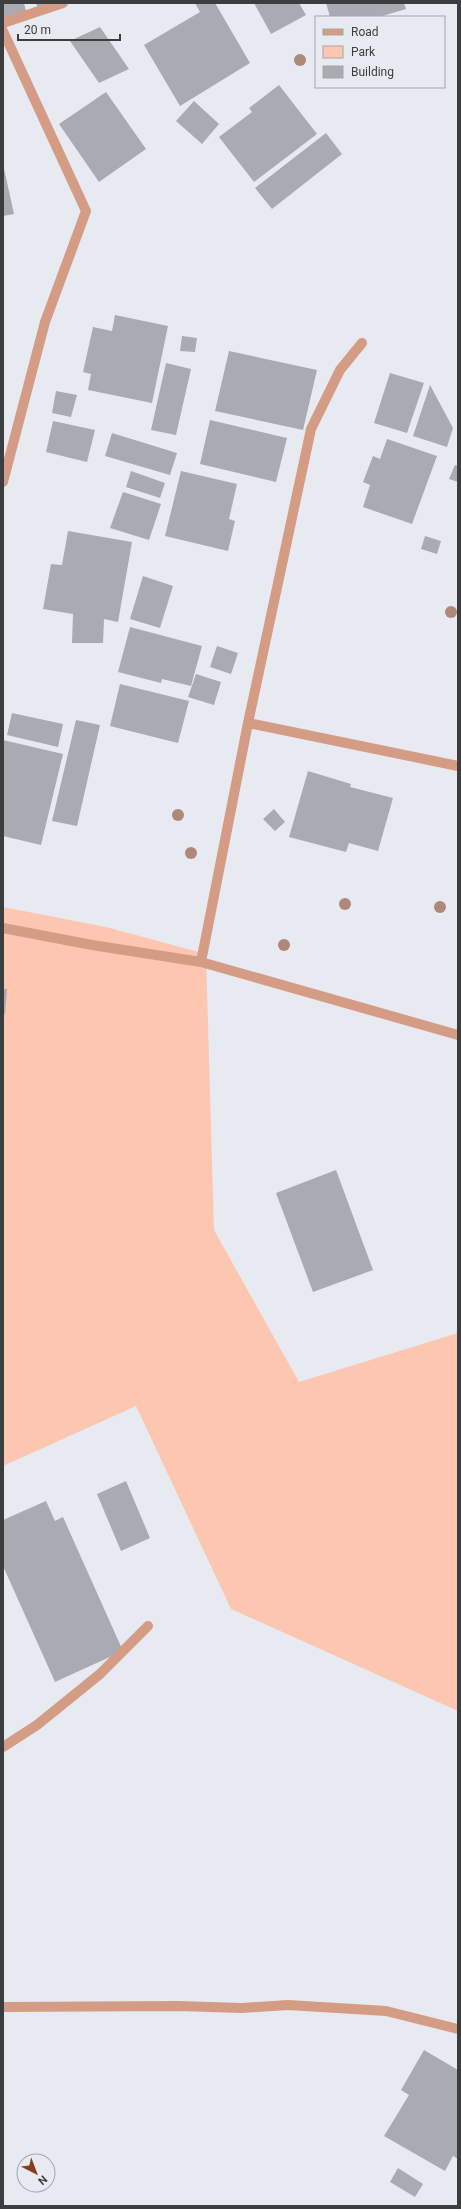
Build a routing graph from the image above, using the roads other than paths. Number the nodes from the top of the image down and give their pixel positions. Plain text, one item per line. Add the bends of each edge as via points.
1 (63, 3) edge
2 (3, 23) edge
3 (3, 31) edge
4 (362, 342) dead end
5 (3, 482) edge
6 (248, 723) junction
7 (458, 766) edge
8 (3, 928) edge
9 (201, 962) junction
10 (458, 1035) edge
11 (148, 1626) dead end
12 (3, 1747) edge
13 (3, 2007) edge
14 (458, 2029) edge

1 - 2 street
3 - 5 street via 86,211 45,322
4 - 6 street via 340,370 311,429
6 - 7 street
6 - 9 street
8 - 9 street
9 - 10 street
11 - 12 street via 100,1674 38,1725
13 - 14 street via 242,2008 288,2005 386,2011

